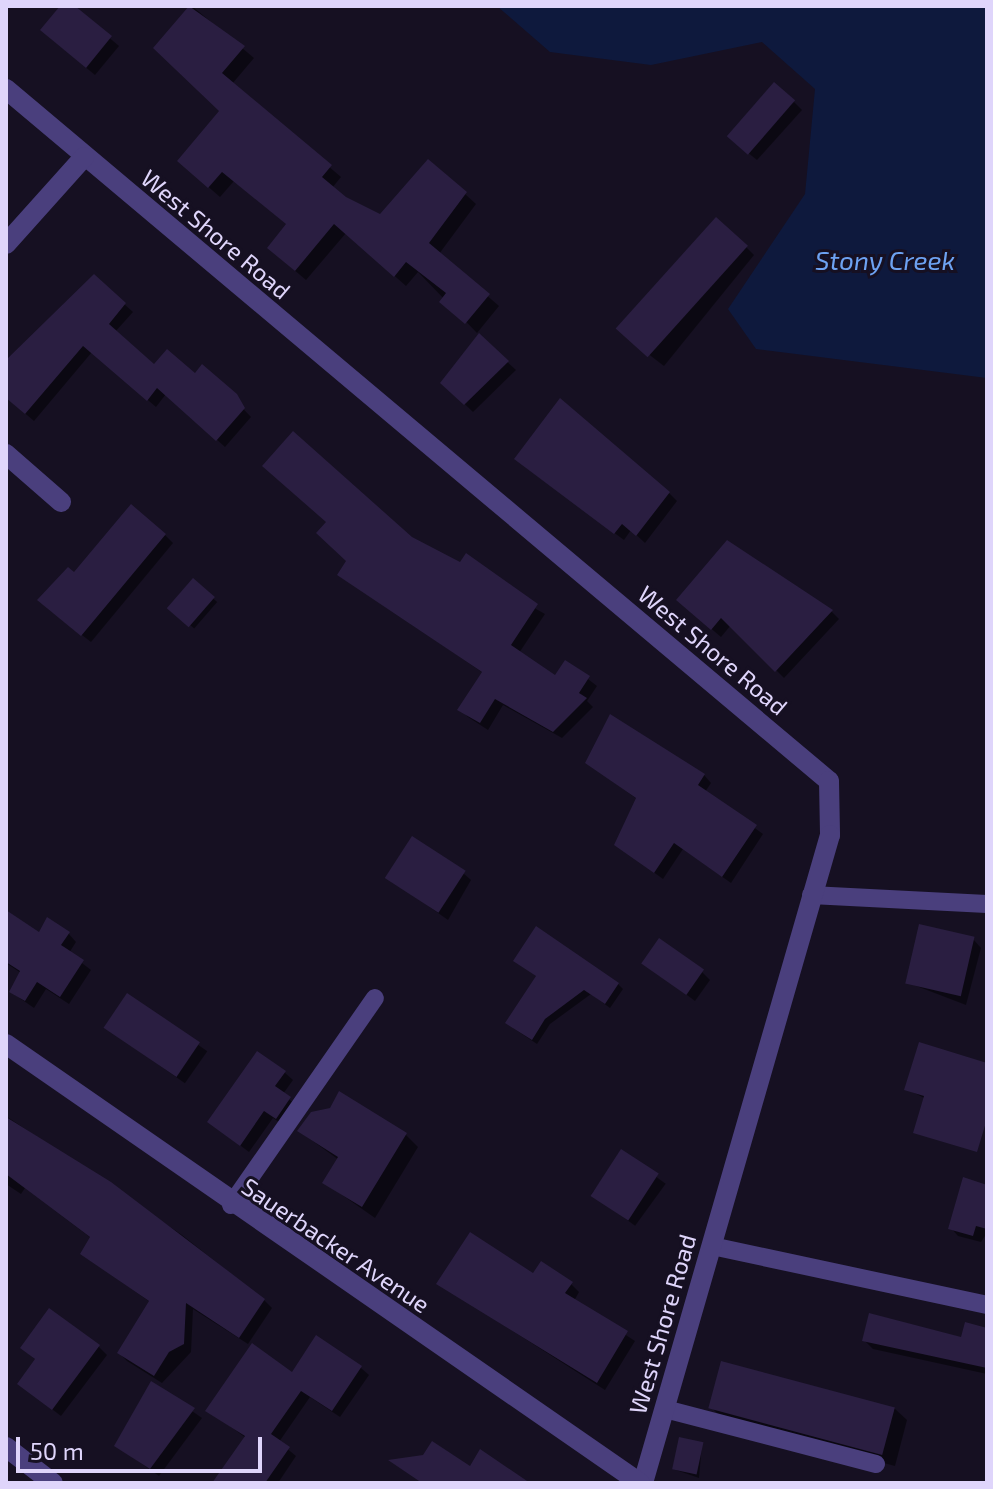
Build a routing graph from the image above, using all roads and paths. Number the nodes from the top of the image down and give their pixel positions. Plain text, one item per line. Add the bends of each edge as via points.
1 (6, 89) edge
2 (84, 157) junction
3 (6, 244) edge
4 (6, 454) edge
5 (61, 502) dead end
6 (811, 895) junction
7 (987, 904) edge
8 (375, 998) dead end
9 (6, 1044) edge
10 (231, 1205) junction
11 (712, 1246) junction
12 (987, 1305) edge
13 (665, 1409) junction
14 (6, 1447) edge
15 (876, 1464) dead end
16 (53, 1483) edge
17 (642, 1483) edge

1 - 2 street, West Shore Road
2 - 3 street
2 - 6 street, West Shore Road via 829,781 830,835
4 - 5 street
6 - 7 lane
6 - 11 street, West Shore Road
8 - 10 lane
9 - 10 street, Sauerbacker Avenue
10 - 17 street, Sauerbacker Avenue
11 - 12 lane
11 - 13 street, West Shore Road
13 - 15 lane
13 - 17 street, West Shore Road
14 - 16 street

